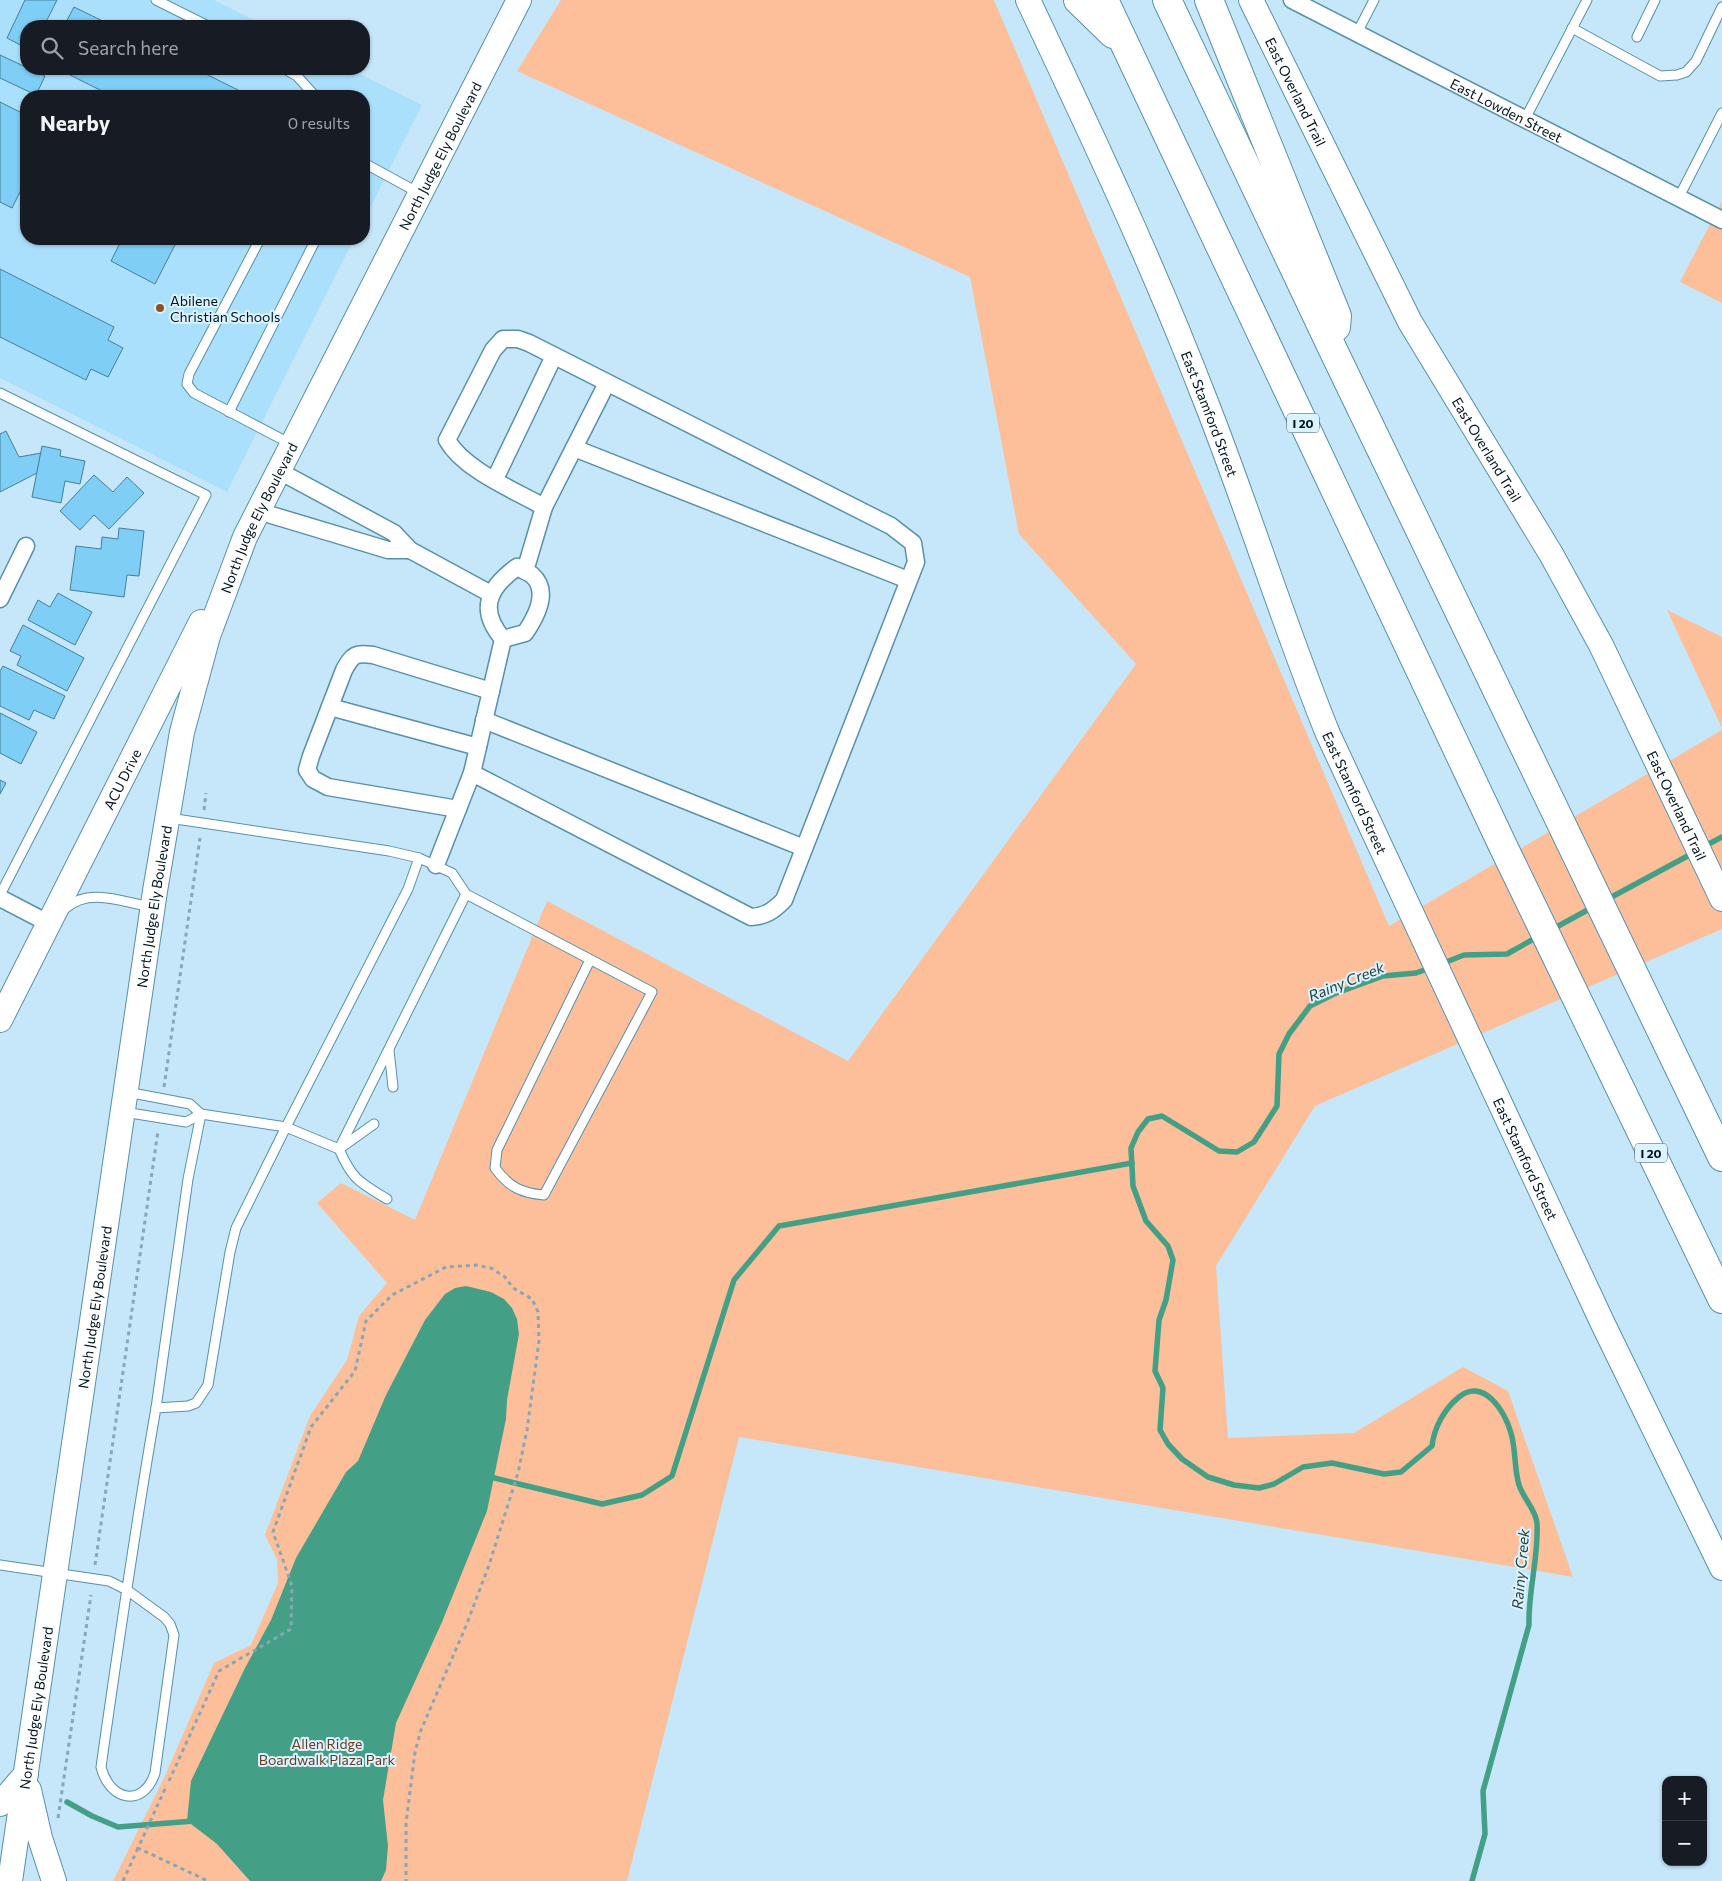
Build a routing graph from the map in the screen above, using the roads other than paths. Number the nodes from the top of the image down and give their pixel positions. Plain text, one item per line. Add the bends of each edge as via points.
1 (156, 0) edge
2 (519, 0) edge
3 (1028, 0) edge
4 (1078, 0) edge
5 (1104, 0) edge
6 (1167, 0) edge
7 (1209, 0) edge
8 (1251, 0) edge
9 (1292, 0) edge
10 (1374, 0) edge
11 (1587, 0) edge
12 (1655, 0) edge
13 (1722, 8) edge
14 (196, 20) edge
15 (1572, 28) junction
16 (1357, 33) junction
17 (1636, 37) dead end
18 (1126, 47) junction
19 (296, 75) edge
20 (310, 90) edge
21 (1722, 114) edge
22 (1525, 119) junction
23 (370, 166) edge
24 (422, 194) junction
25 (1679, 198) junction
26 (1722, 220) edge
27 (257, 245) edge
28 (313, 245) edge
29 (1335, 354) junction
30 (554, 356) junction
31 (607, 383) junction
32 (0, 393) edge
33 (229, 412) junction
34 (292, 445) junction
35 (574, 448) junction
36 (279, 471) junction
37 (495, 479) junction
38 (544, 507) junction
39 (258, 511) junction
40 (245, 537) junction
41 (26, 546) dead end
42 (410, 550) junction
43 (525, 571) junction
44 (908, 580) junction
45 (491, 594) junction
46 (0, 599) edge
47 (503, 639) junction
48 (491, 691) junction
49 (330, 707) junction
50 (484, 720) junction
51 (478, 747) junction
52 (472, 773) junction
53 (458, 809) junction
54 (168, 818) junction
55 (804, 848) junction
56 (419, 858) junction
57 (436, 865) junction
58 (466, 894) junction
59 (0, 897) edge
60 (1722, 899) edge
61 (153, 908) junction
62 (48, 923) junction
63 (590, 960) junction
64 (0, 1020) edge
65 (389, 1050) junction
66 (393, 1087) dead end
67 (124, 1102) junction
68 (201, 1114) junction
69 (374, 1124) dead end
70 (286, 1127) junction
71 (339, 1149) junction
72 (1722, 1156) edge
73 (387, 1199) dead end
74 (1722, 1299) edge
75 (156, 1408) junction
76 (0, 1565) edge
77 (1722, 1568) edge
78 (55, 1574) junction
79 (127, 1590) junction
80 (26, 1774) junction
81 (0, 1804) edge
82 (10, 1881) edge
83 (54, 1881) edge

1 - 14 lane
2 - 24 main road, North Judge Ely Boulevard
3 - 77 main road, East Stamford Street via 1098,147 1205,398 1294,649 1328,734
4 - 18 highway
5 - 18 highway, I 20
6 - 29 highway
7 - 29 highway via 1337,316
8 - 60 main road, East Overland Trail via 1410,322 1560,570 1601,645
9 - 16 street, East Lowden Street
10 - 16 lane
11 - 15 lane
12 - 17 lane
13 - 15 lane via 1696,61 1678,76 1660,76
15 - 22 lane
16 - 22 street, East Lowden Street
18 - 74 highway, I 20 via 1503,846
19 - 20 lane
21 - 25 lane
22 - 25 street, East Lowden Street
23 - 24 lane
24 - 34 main road, North Judge Ely Boulevard
25 - 26 street, East Lowden Street
27 - 33 lane via 189,374 187,384 194,394
28 - 33 lane
29 - 72 highway
30 - 31 street
30 - 37 street
30 - 37 street via 518,339 503,339 493,350 446,440 454,452
31 - 35 street
31 - 44 street via 891,526 913,543 916,562
32 - 59 lane via 206,495
33 - 34 lane
34 - 36 main road, North Judge Ely Boulevard
35 - 38 street
35 - 44 street
36 - 39 main road, North Judge Ely Boulevard
36 - 42 street via 394,533
37 - 38 street
38 - 43 street
39 - 40 main road, North Judge Ely Boulevard
39 - 42 street via 388,550
40 - 54 main road, North Judge Ely Boulevard via 208,636 182,732
40 - 62 main road, ACU Drive
41 - 46 street
42 - 45 street
43 - 45 street via 518,567 502,579
43 - 47 street via 532,575 540,589 540,605 525,633
44 - 55 street
45 - 47 street via 488,614 493,628
47 - 48 street
48 - 49 street via 373,655 359,654 351,657
48 - 50 street
49 - 51 street
49 - 53 street via 307,770 313,779 328,787
50 - 51 street
50 - 55 street
51 - 52 street
52 - 53 street
52 - 55 street via 750,917 772,912 784,900
53 - 57 street
54 - 56 lane
54 - 61 main road, North Judge Ely Boulevard
56 - 57 lane
56 - 70 lane via 408,889
57 - 58 lane via 452,873
58 - 63 lane
58 - 65 lane
59 - 62 street
61 - 62 lane via 94,896 74,901
61 - 67 main road, North Judge Ely Boulevard
62 - 64 main road, ACU Drive
63 - 63 lane via 497,1150 495,1168 506,1183 529,1194 544,1195 652,992
65 - 66 lane
65 - 71 lane
67 - 68 lane via 190,1104
67 - 68 lane via 186,1122
67 - 78 main road, North Judge Ely Boulevard
68 - 70 lane
68 - 75 lane via 188,1179
69 - 71 lane
70 - 71 lane
70 - 75 lane via 236,1228 208,1386 196,1403
71 - 73 lane via 357,1181
75 - 79 lane
76 - 78 lane
78 - 79 lane via 109,1581
78 - 80 main road, North Judge Ely Boulevard
79 - 79 lane via 101,1767 104,1781 112,1790 125,1796 146,1790 155,1772 174,1635 164,1617
80 - 81 main road
80 - 82 main road, North Judge Ely Boulevard
80 - 83 main road via 40,1838

